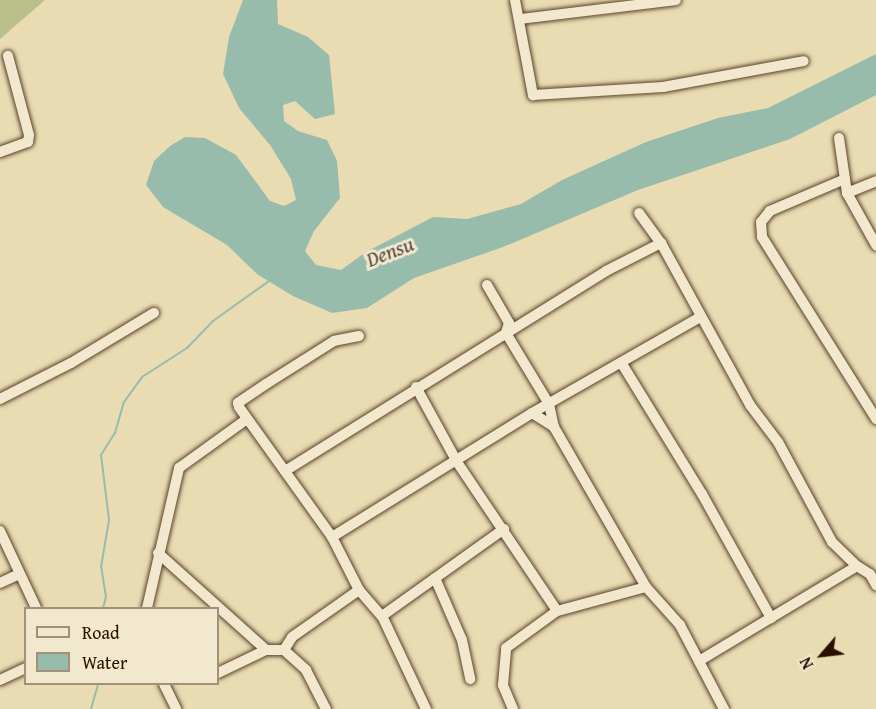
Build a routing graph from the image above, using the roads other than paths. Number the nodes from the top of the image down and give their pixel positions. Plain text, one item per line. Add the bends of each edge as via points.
1 (515, 0) edge
2 (676, 0) edge
3 (520, 19) junction
4 (8, 56) dead end
5 (804, 61) dead end
6 (839, 138) dead end
7 (0, 152) edge
8 (845, 179) junction
9 (876, 181) edge
10 (847, 192) junction
11 (639, 213) dead end
12 (875, 242) edge
13 (661, 243) junction
14 (487, 285) dead end
15 (154, 313) dead end
16 (700, 317) junction
17 (507, 333) junction
18 (359, 336) dead end
19 (622, 364) junction
20 (416, 387) junction
21 (0, 399) edge
22 (549, 404) junction
23 (532, 413) junction
24 (247, 419) junction
25 (876, 419) edge
26 (554, 427) junction
27 (457, 462) junction
28 (285, 471) junction
29 (504, 529) junction
30 (0, 531) edge
31 (332, 537) junction
32 (158, 553) junction
33 (857, 566) junction
34 (19, 574) junction
35 (435, 578) junction
36 (0, 583) edge
37 (876, 585) edge
38 (646, 587) junction
39 (359, 590) junction
40 (35, 607) edge
41 (147, 607) edge
42 (218, 607) edge
43 (219, 608) edge
44 (557, 611) junction
45 (382, 616) junction
46 (771, 618) junction
47 (266, 650) junction
48 (284, 650) junction
49 (715, 653) junction
50 (699, 661) junction
51 (24, 669) edge
52 (704, 672) junction
53 (219, 673) edge
54 (470, 679) dead end
55 (0, 680) edge
56 (168, 685) edge
57 (176, 709) edge
58 (326, 709) edge
59 (426, 709) edge
60 (513, 709) edge
61 (724, 709) edge

1 - 3 street
2 - 3 street
3 - 5 street via 533,95 663,87
4 - 7 street via 29,135 28,142
6 - 8 street
8 - 10 street
8 - 25 street via 770,211 761,222 762,237
9 - 10 street
10 - 12 street
11 - 13 street
13 - 16 street
13 - 17 street via 606,271
14 - 17 street via 509,323
15 - 21 street via 71,363
16 - 19 street
16 - 33 street via 750,405 778,442 832,542
17 - 20 street
17 - 22 street
18 - 24 street via 334,341 238,403
19 - 22 street
19 - 46 street via 702,494
20 - 27 street
20 - 28 street
22 - 23 street
22 - 26 street
23 - 26 street
23 - 27 street
24 - 28 street
24 - 32 street via 178,468
26 - 38 street
27 - 29 street
27 - 31 street
28 - 31 street
29 - 35 street
29 - 44 street
30 - 34 street
31 - 39 street
32 - 41 street
32 - 42 street
33 - 37 street via 870,574
33 - 46 street
34 - 36 street
34 - 40 street
35 - 45 street
35 - 54 street via 462,640
38 - 44 street
38 - 50 street via 680,625
39 - 45 street
39 - 48 street via 292,637
43 - 47 street
44 - 60 street via 506,648 502,658 503,685
45 - 59 street
46 - 49 street
47 - 48 street
47 - 53 street
48 - 58 street via 306,670
49 - 50 street
49 - 52 street
50 - 52 street
51 - 55 street
52 - 61 street
56 - 57 street

